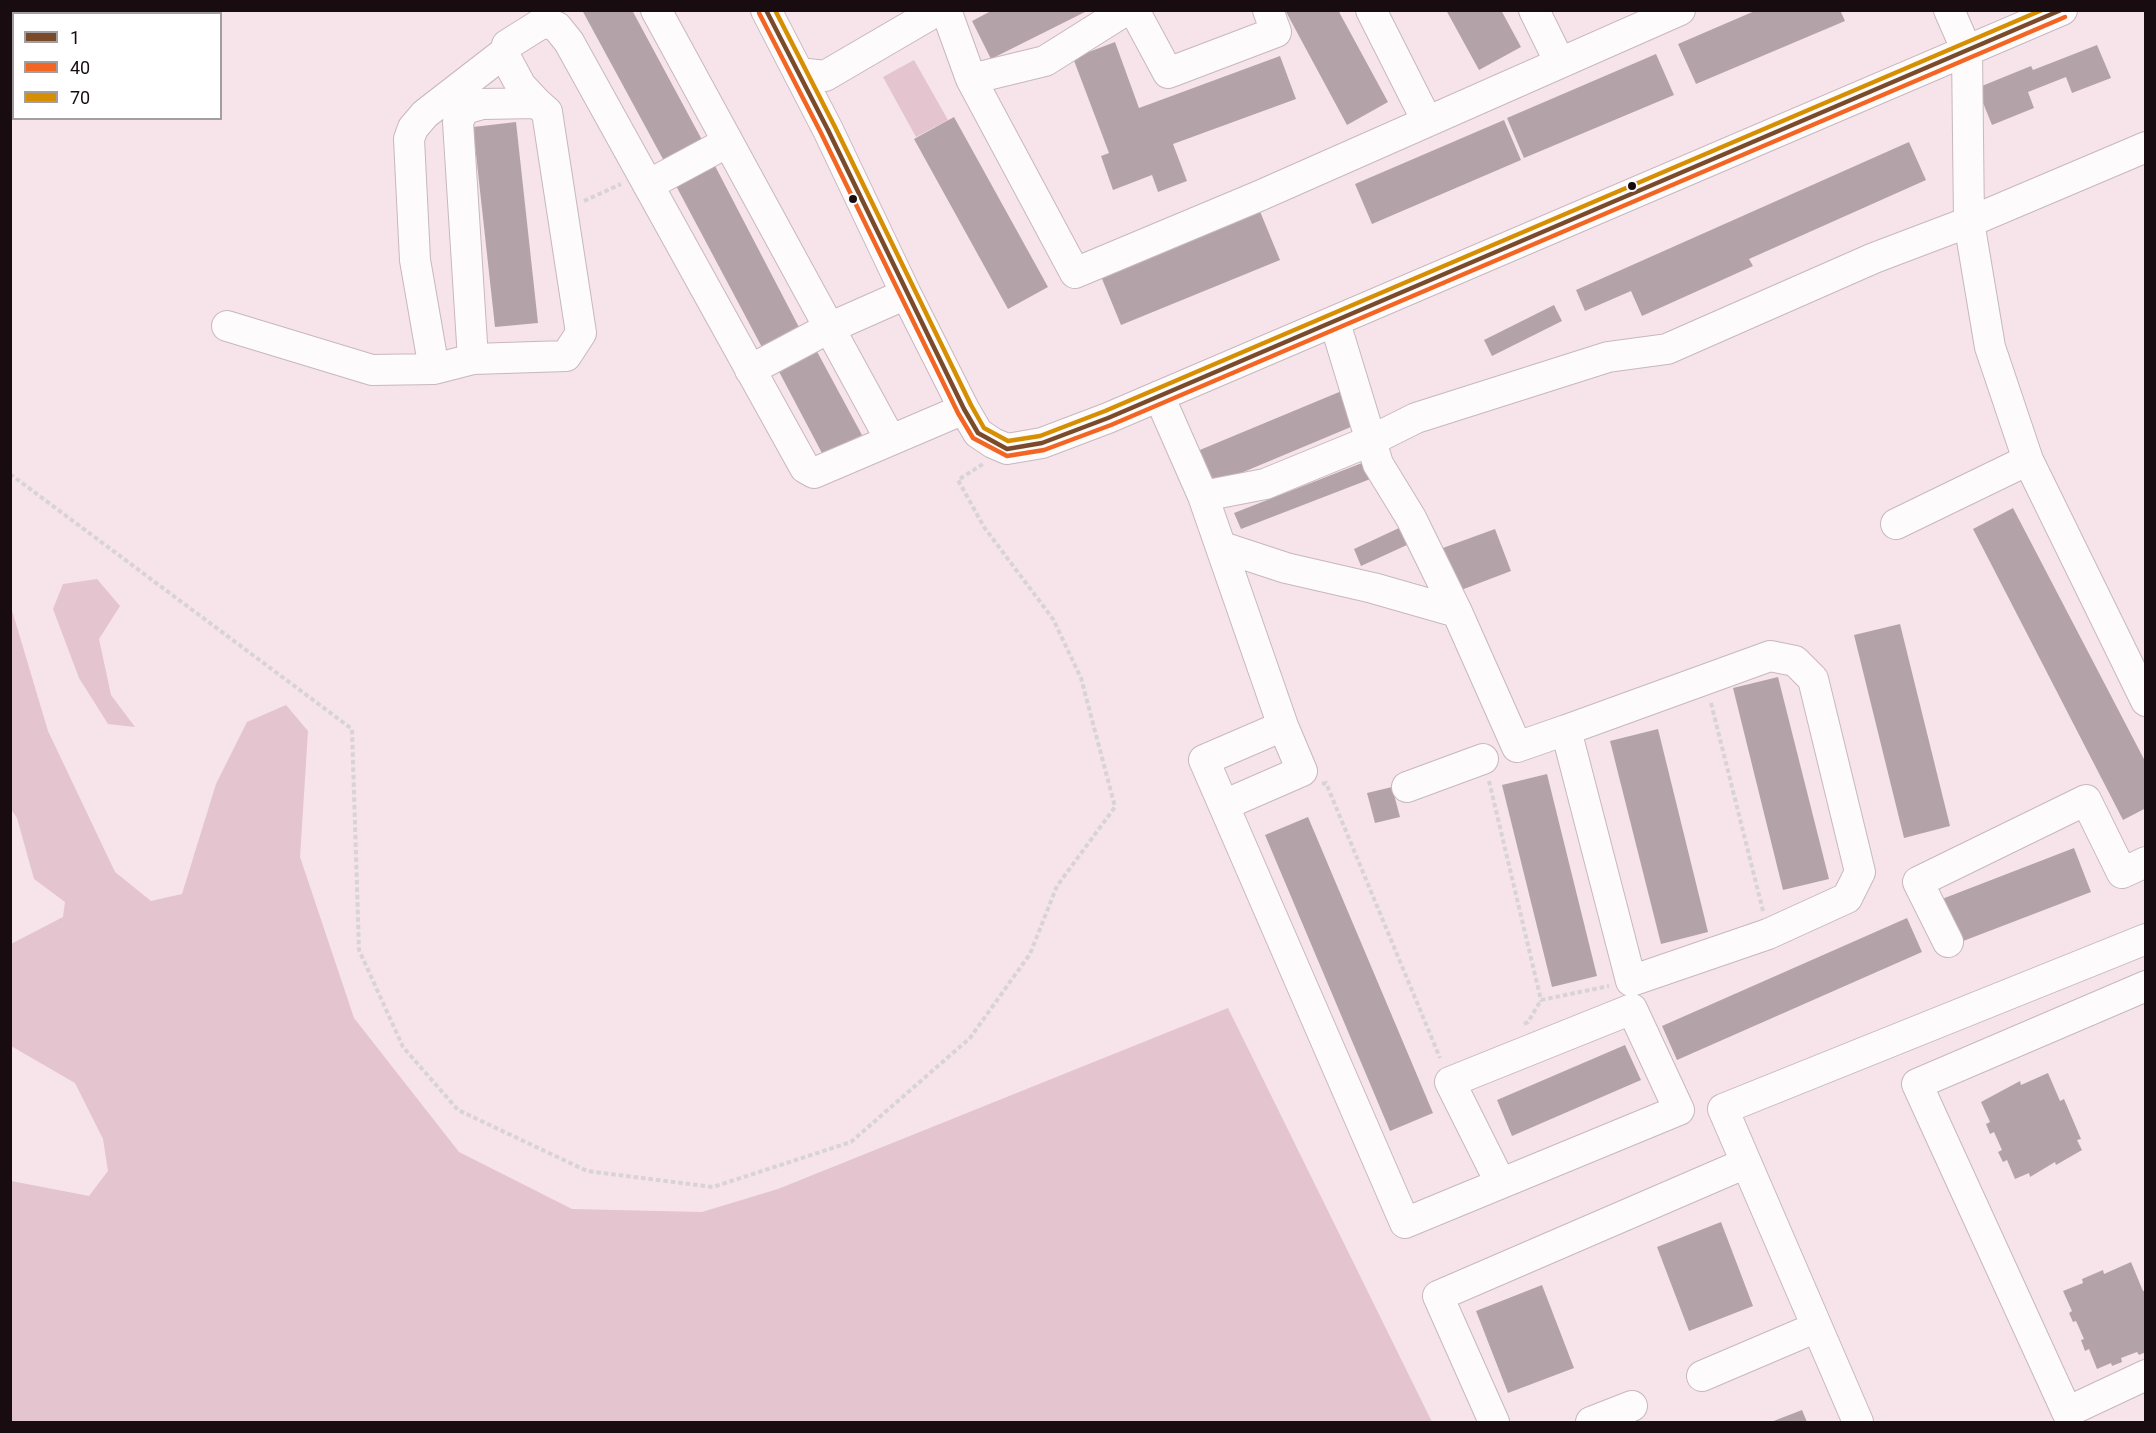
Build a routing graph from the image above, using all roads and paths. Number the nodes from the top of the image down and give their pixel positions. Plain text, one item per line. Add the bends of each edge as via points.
1 (656, 10) edge
2 (766, 10) edge
3 (938, 10) edge
4 (946, 10) edge
5 (1126, 10) edge
6 (1134, 10) edge
7 (1268, 10) edge
8 (1371, 10) edge
9 (1534, 10) edge
10 (1680, 10) edge
11 (1949, 10) edge
12 (2062, 10) edge
13 (505, 51) junction
14 (1967, 51) junction
15 (1560, 63) junction
16 (799, 73) junction
17 (971, 79) junction
18 (537, 103) junction
19 (1427, 121) junction
20 (728, 142) junction
21 (2145, 147) edge
22 (645, 179) junction
23 (562, 212) junction
24 (1969, 222) junction
25 (906, 294) junction
26 (1335, 323) junction
27 (226, 326) dead end
28 (829, 328) junction
29 (472, 359) junction
30 (434, 369) junction
31 (750, 369) junction
32 (1159, 396) junction
33 (964, 409) junction
34 (890, 439) junction
35 (1370, 441) junction
36 (1007, 449) junction
37 (2028, 460) junction
38 (10, 474) edge
39 (1203, 496) junction
40 (1896, 524) dead end
41 (1221, 547) junction
42 (1457, 612) junction
43 (1705, 679) junction
44 (2145, 701) edge
45 (1282, 726) junction
46 (1566, 730) junction
47 (1484, 759) joint
48 (1315, 787) dead end
49 (1407, 787) dead end
50 (1224, 805) junction
51 (2145, 862) edge
52 (1768, 934) junction
53 (2145, 939) edge
54 (1948, 942) dead end
55 (1632, 981) junction
56 (2145, 986) edge
57 (1540, 1000) junction
58 (1528, 1022) dead end
59 (1440, 1058) dead end
60 (1746, 1163) junction
61 (1500, 1182) junction
62 (1817, 1327) junction
63 (2145, 1375) edge
64 (1702, 1376) dead end
65 (1632, 1406) dead end
66 (2069, 1417) edge
67 (1494, 1422) edge
68 (1591, 1422) edge
69 (1858, 1422) edge

1 - 20 street
2 - 16 street
3 - 16 street via 825,76
4 - 17 street
5 - 17 street via 1045,61
6 - 7 street via 1168,73 1276,32
8 - 19 street
9 - 15 street
10 - 15 street
11 - 14 street
12 - 14 street
13 - 18 street via 521,86
13 - 22 street via 507,45 542,23 557,27
13 - 30 street via 424,114 409,139 415,260
14 - 24 street
14 - 26 street
15 - 19 street
16 - 25 street
17 - 19 street via 1075,273
18 - 23 street via 548,112
18 - 29 street via 482,104 464,109 458,122
20 - 22 street
20 - 28 street
21 - 24 street
22 - 23 path
22 - 31 street
23 - 29 street via 580,333 566,356
24 - 35 street via 1874,258 1668,349 1597,360 1416,418
24 - 37 street via 1990,347
25 - 28 street
25 - 33 street
26 - 32 street
26 - 35 street
27 - 30 street via 372,370
28 - 31 street
28 - 34 street
29 - 30 street
31 - 34 street via 805,468 814,473
32 - 36 street via 1042,443
32 - 39 street
33 - 34 street
33 - 36 street via 978,433
35 - 39 street via 1265,484
35 - 42 street via 1378,464 1411,518
36 - 38 path via 958,480 984,527 1053,619 1081,678 1114,807 1057,886 1030,954 970,1038 851,1142 713,1187 587,1172 458,1110 403,1047 359,951 352,729
37 - 40 street
37 - 44 street
39 - 41 street
41 - 42 street
41 - 45 street
42 - 46 street via 1517,747
43 - 46 street
43 - 52 path
43 - 52 street via 1770,656 1795,661 1813,679 1860,872 1847,898
45 - 50 street via 1204,760
45 - 50 street via 1302,771
46 - 55 street
47 - 49 street
47 - 57 path
48 - 59 path via 1326,783
50 - 61 street via 1405,1223
51 - 54 street via 2122,873 2086,800 1918,882
52 - 55 street
53 - 60 street via 1723,1109
55 - 57 path
56 - 66 street via 1917,1084
57 - 58 path
60 - 62 street
60 - 67 street via 1438,1296
61 - 61 street via 1679,1110 1632,1009 1450,1082
62 - 64 street
62 - 69 street
63 - 66 street
65 - 68 street

